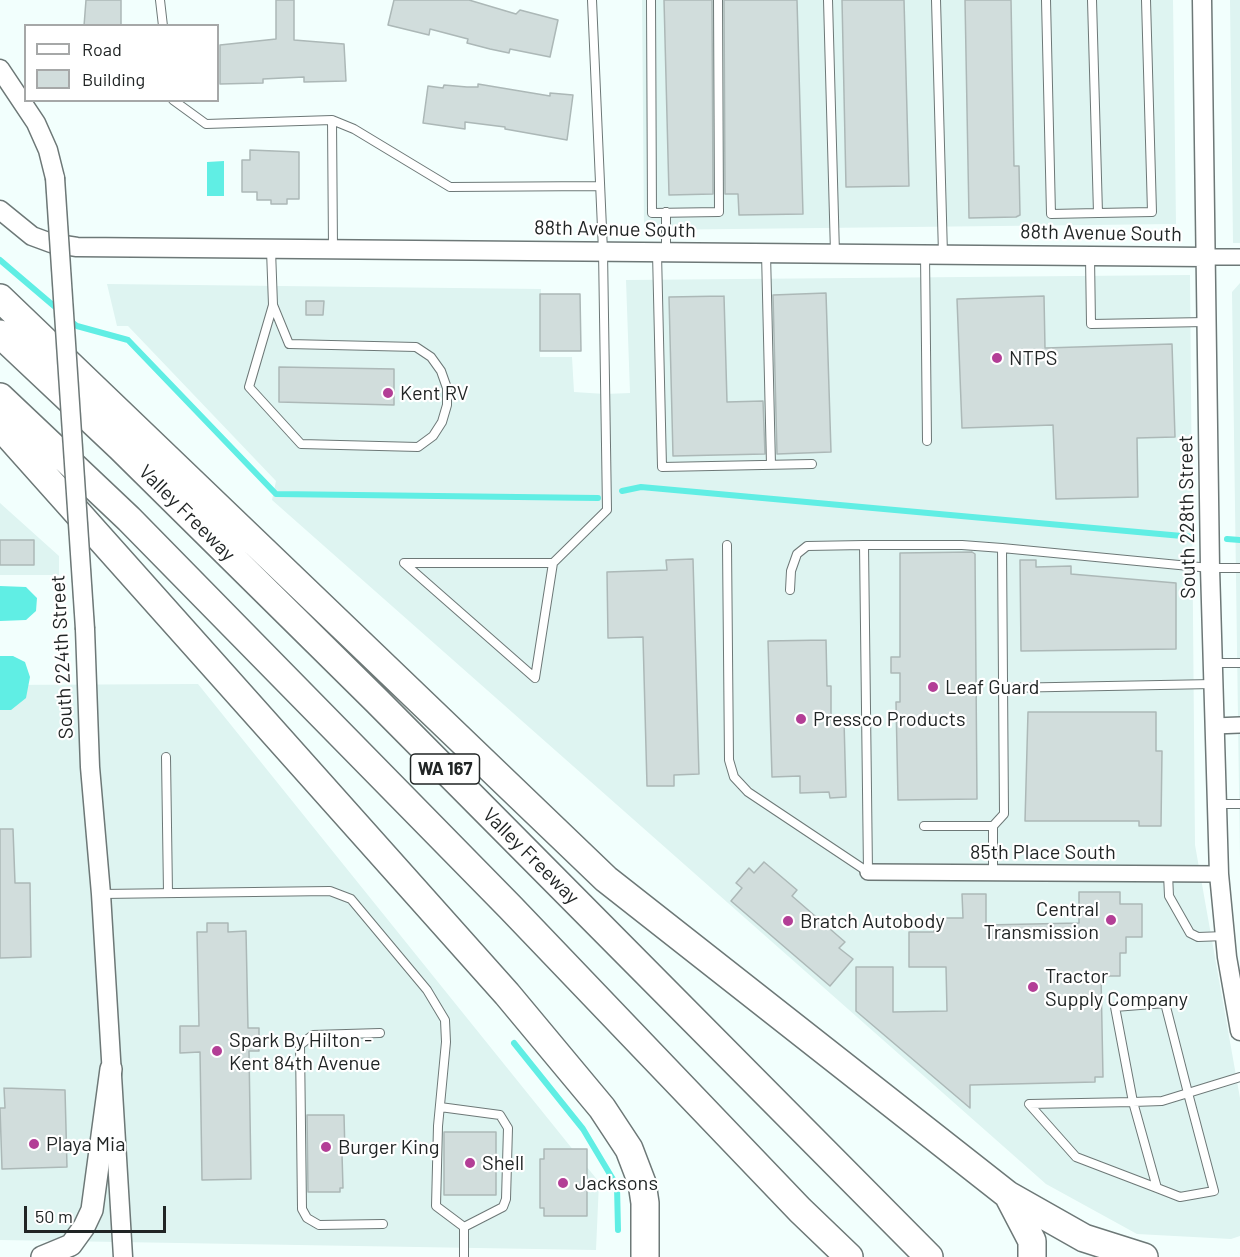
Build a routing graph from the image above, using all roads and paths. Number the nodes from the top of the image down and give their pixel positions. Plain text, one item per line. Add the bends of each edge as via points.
1 (160, 0) edge
2 (592, 0) edge
3 (651, 0) edge
4 (718, 0) edge
5 (828, 0) edge
6 (936, 0) edge
7 (1046, 0) edge
8 (1092, 0) edge
9 (1146, 0) edge
10 (1202, 0) edge
11 (163, 24) edge
12 (0, 69) edge
13 (176, 102) edge
14 (332, 120) junction
15 (599, 186) junction
16 (0, 210) edge
17 (666, 213) junction
18 (1098, 213) junction
19 (271, 249) junction
20 (333, 249) junction
21 (603, 251) junction
22 (662, 252) junction
23 (766, 253) junction
24 (835, 254) junction
25 (934, 254) junction
26 (1090, 256) junction
27 (1204, 257) junction
28 (1240, 257) edge
29 (0, 298) edge
30 (273, 305) junction
31 (1206, 322) junction
32 (0, 334) edge
33 (0, 397) edge
34 (0, 426) edge
35 (927, 441) dead end
36 (812, 464) dead end
37 (771, 465) junction
38 (864, 545) junction
39 (727, 546) dead end
40 (1002, 548) junction
41 (553, 563) junction
42 (1210, 568) junction
43 (1240, 568) edge
44 (790, 590) dead end
45 (1212, 663) junction
46 (1240, 663) edge
47 (1213, 684) junction
48 (1003, 688) junction
49 (1240, 725) edge
50 (1214, 726) junction
51 (166, 758) dead end
52 (1216, 804) junction
53 (1240, 804) edge
54 (924, 826) dead end
55 (993, 826) junction
56 (868, 872) junction
57 (993, 873) junction
58 (1168, 874) junction
59 (1219, 874) junction
60 (168, 893) junction
61 (101, 894) junction
62 (1225, 936) junction
63 (1233, 957) edge
64 (1240, 1027) edge
65 (380, 1033) dead end
66 (111, 1069) junction
67 (1240, 1077) edge
68 (1188, 1093) junction
69 (1133, 1102) junction
70 (440, 1107) junction
71 (1157, 1188) junction
72 (1008, 1194) junction
73 (383, 1224) dead end
74 (464, 1227) junction
75 (42, 1257) edge
76 (123, 1257) edge
77 (464, 1257) edge
78 (645, 1257) edge
79 (849, 1257) edge
80 (929, 1257) edge
81 (1032, 1257) edge
82 (1144, 1257) edge

1 - 11 lane
2 - 15 lane
3 - 17 lane via 652,213
4 - 17 lane via 719,212
5 - 24 lane
6 - 25 lane
7 - 18 lane via 1051,214
8 - 18 lane
9 - 18 lane via 1152,212
10 - 27 street, South 228th Street
12 - 61 street, South 224th Street, bridge via 36,123 55,178
13 - 14 lane via 206,124
14 - 15 lane via 354,129 450,187
14 - 20 lane
15 - 21 lane
16 - 19 street, 88th Avenue South via 32,237 77,247
17 - 22 lane
19 - 20 street, 88th Avenue South
19 - 30 lane
20 - 21 street, 88th Avenue South
21 - 22 street, 88th Avenue South
21 - 41 lane via 607,510
22 - 23 street, 88th Avenue South
22 - 37 lane via 662,467
23 - 24 street, 88th Avenue South
23 - 37 lane
24 - 25 street, 88th Avenue South
25 - 26 street, 88th Avenue South
25 - 35 lane
26 - 27 street, 88th Avenue South
26 - 31 lane via 1091,324
27 - 28 street, 88th Avenue South
27 - 31 street, South 228th Street
29 - 72 highway via 606,879
30 - 30 lane via 249,387 301,444 418,447 433,436 447,405 447,388 431,357 416,347 290,344
31 - 42 street, South 228th Street
32 - 80 highway, Valley Freeway / WA 167 via 377,700
33 - 79 highway, WA 167 via 129,519
34 - 78 highway via 507,994 602,1108 629,1149 642,1183
36 - 37 lane
38 - 40 lane
38 - 44 lane via 807,546 797,554
38 - 56 lane
39 - 56 lane via 729,760 734,777 748,792
40 - 42 lane
40 - 48 lane
41 - 41 lane via 535,678 404,563 427,563
42 - 43 lane
42 - 45 street, South 228th Street
45 - 46 lane
45 - 47 street, South 228th Street
47 - 48 lane
47 - 50 street, South 228th Street
48 - 55 lane via 1004,814
49 - 50 street
50 - 52 street, South 228th Street
51 - 60 lane
52 - 53 lane
52 - 59 street, South 228th Street
54 - 55 lane
55 - 57 lane
56 - 57 street, 85th Place South
57 - 58 street, 85th Place South
58 - 59 street, 85th Place South
58 - 62 lane via 1169,896 1190,933 1198,937
59 - 62 street, South 228th Street
60 - 61 lane
60 - 70 lane via 330,891 351,899 443,1015 447,1042
61 - 66 street, South 224th Street
62 - 63 street, South 228th Street
63 - 64 street, South 228th Street
65 - 73 lane via 313,1035 300,1045 302,1209 307,1218 319,1225
66 - 75 main road via 92,1210 71,1245
66 - 76 street, South 224th Street
67 - 68 lane
68 - 69 lane via 1162,1101
68 - 69 lane via 1165,1003 1115,1007
68 - 71 lane via 1214,1191 1180,1197
69 - 71 lane
69 - 71 lane via 1029,1104 1076,1158
70 - 74 lane via 436,1206
70 - 74 lane via 500,1115 508,1128 503,1207
72 - 81 highway via 1032,1240
72 - 82 highway via 1084,1238
74 - 77 lane

